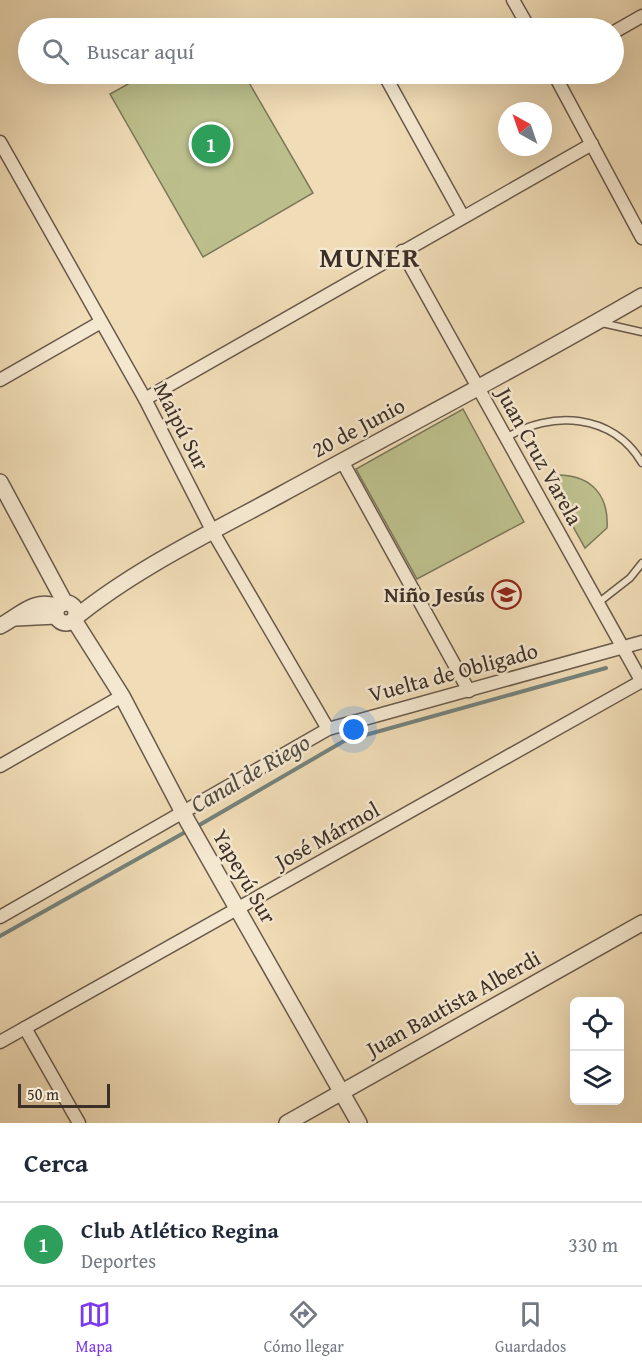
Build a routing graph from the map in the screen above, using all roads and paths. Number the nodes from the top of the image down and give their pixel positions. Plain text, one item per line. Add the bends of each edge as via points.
1 (513, 0) edge
2 (642, 16) edge
3 (523, 18) edge
4 (624, 26) edge
5 (390, 84) edge
6 (559, 84) edge
7 (0, 142) edge
8 (592, 144) junction
9 (463, 217) junction
10 (642, 238) edge
11 (402, 251) junction
12 (642, 296) edge
13 (101, 322) junction
14 (597, 322) junction
15 (642, 332) edge
16 (0, 380) edge
17 (478, 389) junction
18 (145, 399) junction
19 (506, 438) junction
20 (342, 461) junction
21 (642, 463) edge
22 (0, 482) edge
23 (213, 532) junction
24 (642, 563) edge
25 (597, 603) junction
26 (66, 611) junction
27 (0, 626) edge
28 (642, 642) edge
29 (622, 648) junction
30 (642, 681) edge
31 (469, 691) junction
32 (122, 696) junction
33 (328, 729) junction
34 (0, 766) edge
35 (186, 816) junction
36 (238, 910) junction
37 (0, 917) edge
38 (642, 923) edge
39 (25, 1028) junction
40 (0, 1042) edge
41 (342, 1091) junction
42 (79, 1123) edge
43 (287, 1123) edge
44 (359, 1123) edge

1 - 3 street
2 - 4 street
5 - 9 street
6 - 8 street
7 - 13 street, Maipú Sur
8 - 9 street
8 - 10 street
9 - 11 street
11 - 17 street, Juan Cruz Varela
11 - 18 street
12 - 14 street, 20 de Junio
13 - 16 street
13 - 18 street, Maipú Sur
14 - 15 lane
14 - 17 street, 20 de Junio
17 - 19 street, Juan Cruz Varela
17 - 20 street, 20 de Junio
18 - 23 street, Maipú Sur
19 - 21 lane via 542,421 573,419 601,426 623,441
19 - 25 street, Juan Cruz Varela
20 - 23 street, 20 de Junio
20 - 31 street
22 - 26 street, Yapeyú Sur
23 - 26 street, 20 de Junio via 97,600
23 - 33 street, Maipú Sur
24 - 25 lane via 630,578
25 - 29 street, Juan Cruz Varela
26 - 27 street, 20 de Junio via 48,603 34,605
26 - 32 street, Yapeyú Sur
28 - 29 street, Vuelta de Obligado
29 - 30 street, Juan Cruz Varela
29 - 31 street, Vuelta de Obligado
30 - 36 street, José Mármol
31 - 33 street, Vuelta de Obligado
32 - 34 street
32 - 35 street, Yapeyú Sur
33 - 35 street, Vuelta de Obligado
35 - 36 street, Yapeyú Sur
35 - 37 street, Vuelta de Obligado
36 - 39 street, José Mármol
36 - 41 street, Yapeyú Sur
38 - 41 street, Juan Bautista Alberdi
39 - 40 street, José Mármol
39 - 42 street
41 - 43 street, Juan Bautista Alberdi
41 - 44 street, Yapeyú Sur

